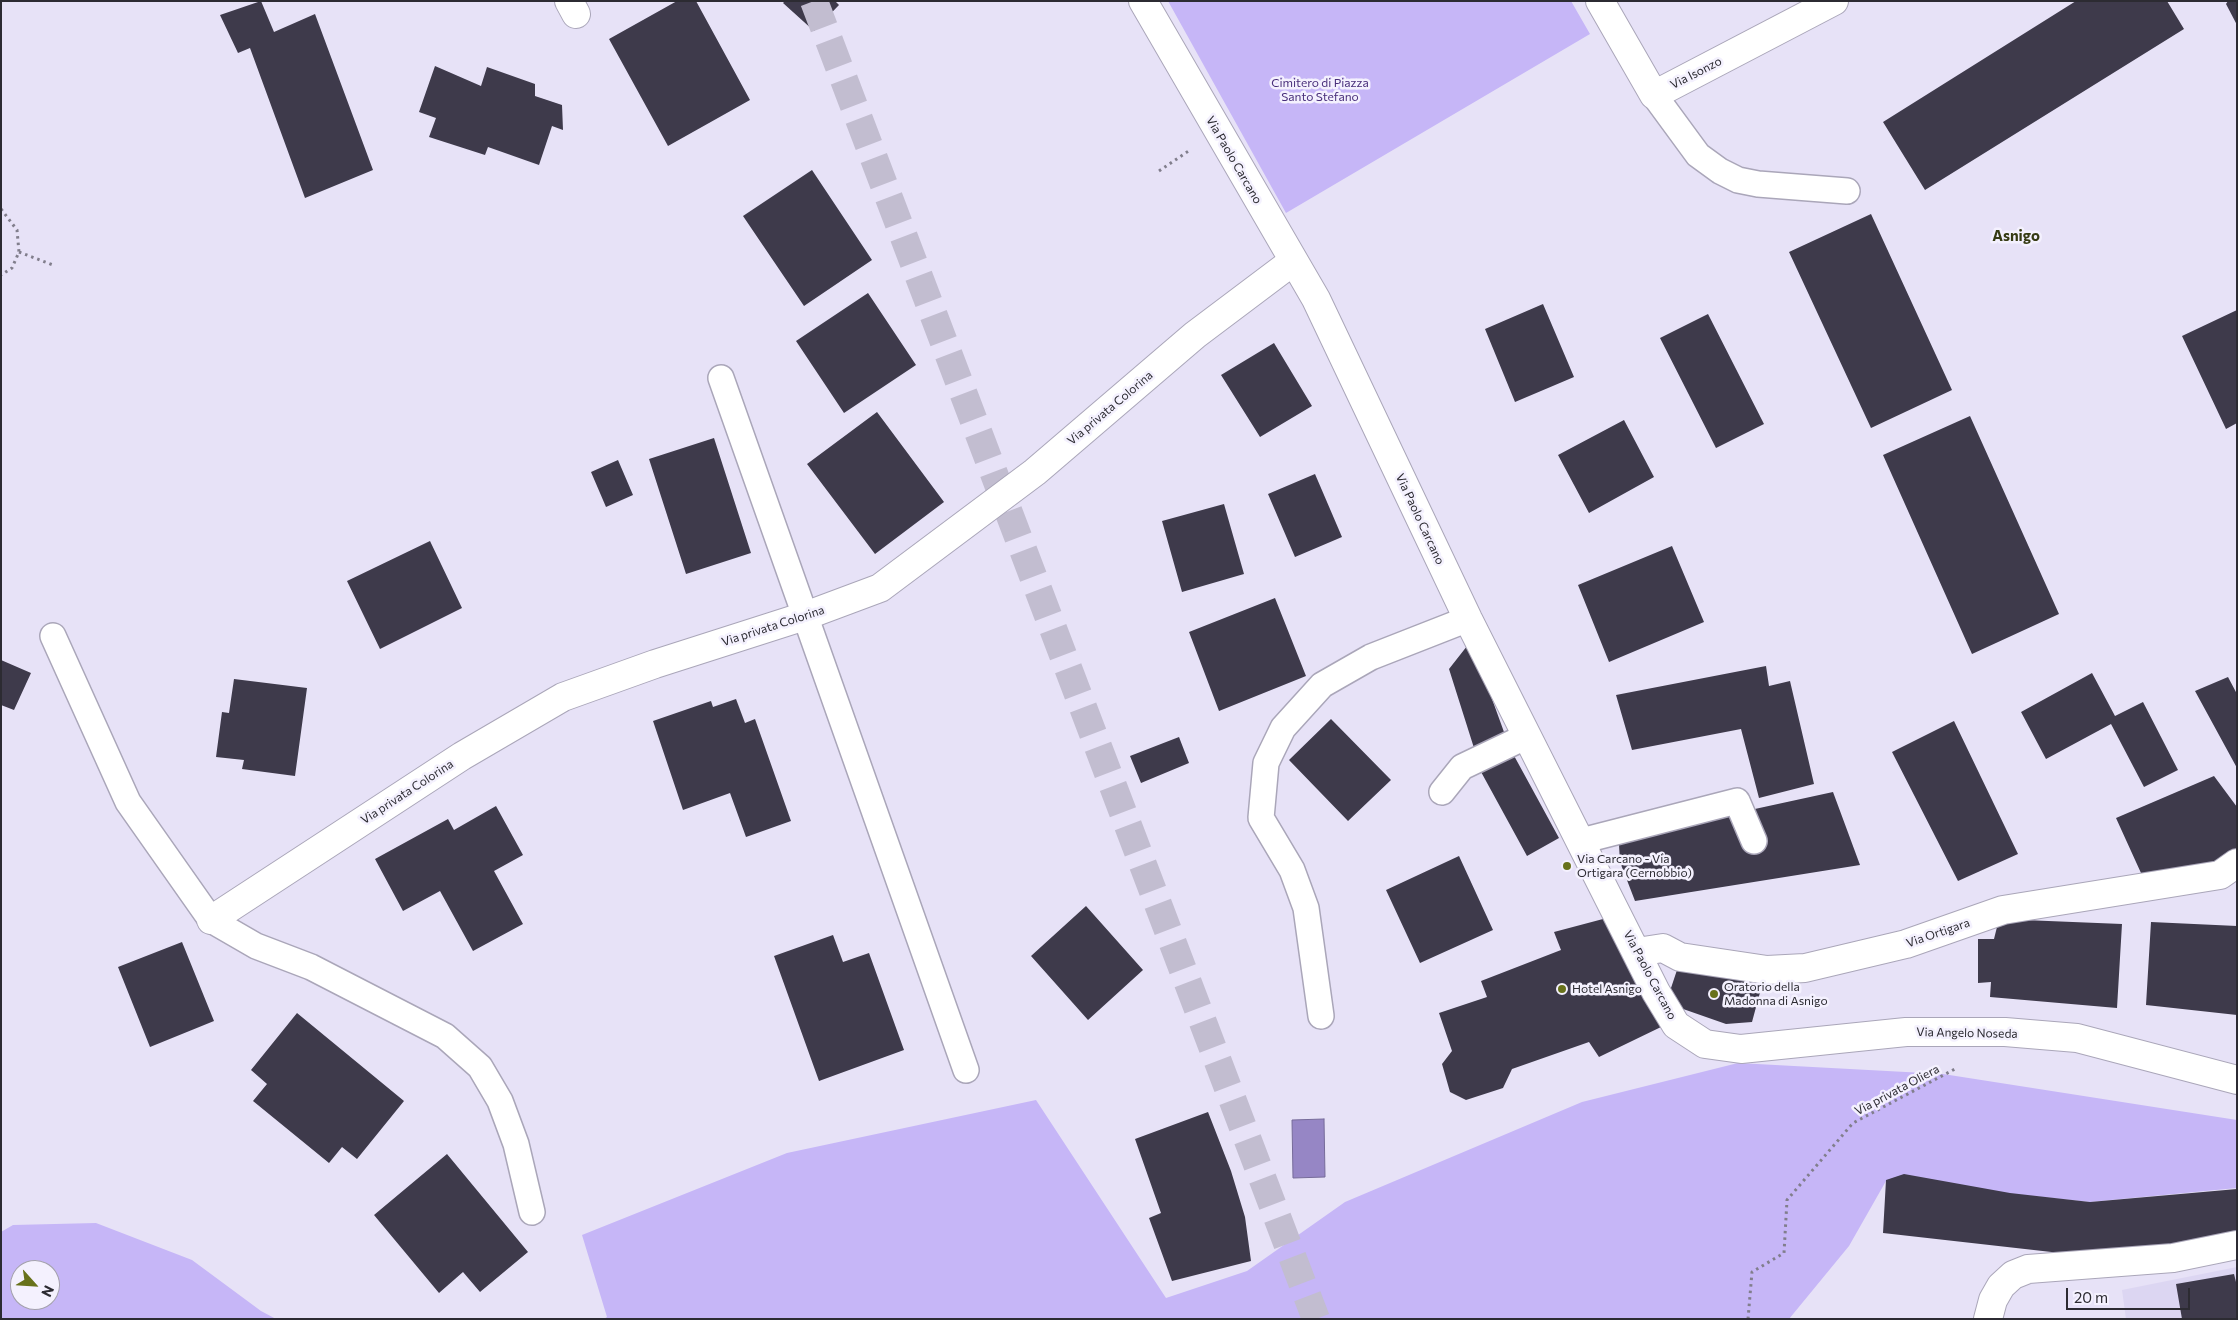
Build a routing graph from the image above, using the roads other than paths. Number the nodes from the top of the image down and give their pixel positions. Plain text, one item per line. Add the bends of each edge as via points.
1 (1143, 1) edge
2 (1600, 1) edge
3 (1834, 1) edge
4 (1654, 94) junction
5 (1847, 191) dead end
6 (1292, 262) junction
7 (721, 378) dead end
8 (805, 616) junction
9 (1468, 620) junction
10 (53, 636) dead end
11 (1527, 736) junction
12 (1442, 792) dead end
13 (1581, 841) junction
14 (1754, 841) dead end
15 (2237, 863) edge
16 (211, 920) junction
17 (1637, 952) junction
18 (1321, 1016) dead end
19 (1694, 1037) joint
20 (966, 1070) dead end
21 (2237, 1080) edge
22 (532, 1212) dead end
23 (2237, 1245) edge
24 (1988, 1319) edge

1 - 6 street, Via Paolo Carcano
2 - 4 street
3 - 4 street, Via Isonzo
4 - 5 lane via 1698,155 1720,171 1738,180 1758,184
6 - 8 street, Via privata Colorina via 1195,335 1035,472 880,588
6 - 9 street, Via Paolo Carcano via 1316,300
7 - 8 lane
8 - 16 street, Via privata Colorina via 563,697 462,756
8 - 20 lane
9 - 11 street, Via Paolo Carcano
9 - 18 lane via 1371,657 1322,685 1283,728 1266,763 1261,818 1292,870 1306,908
10 - 16 lane via 128,802
11 - 12 lane via 1462,767
11 - 13 street, Via Paolo Carcano
13 - 14 lane via 1737,801
13 - 17 street, Via Paolo Carcano
15 - 17 street, Via Ortigara via 2220,875 2004,910 1906,944 1805,968 1766,970 1680,957 1663,948
16 - 22 lane via 256,946 311,967 446,1036 480,1067 500,1101 516,1144
17 - 19 street, Via Paolo Carcano via 1676,1025
19 - 21 street, Via Angelo Noseda via 1705,1044 1741,1049 1906,1032 2005,1032 2077,1038
23 - 24 street via 2173,1258 2028,1269 2013,1275 2001,1286

